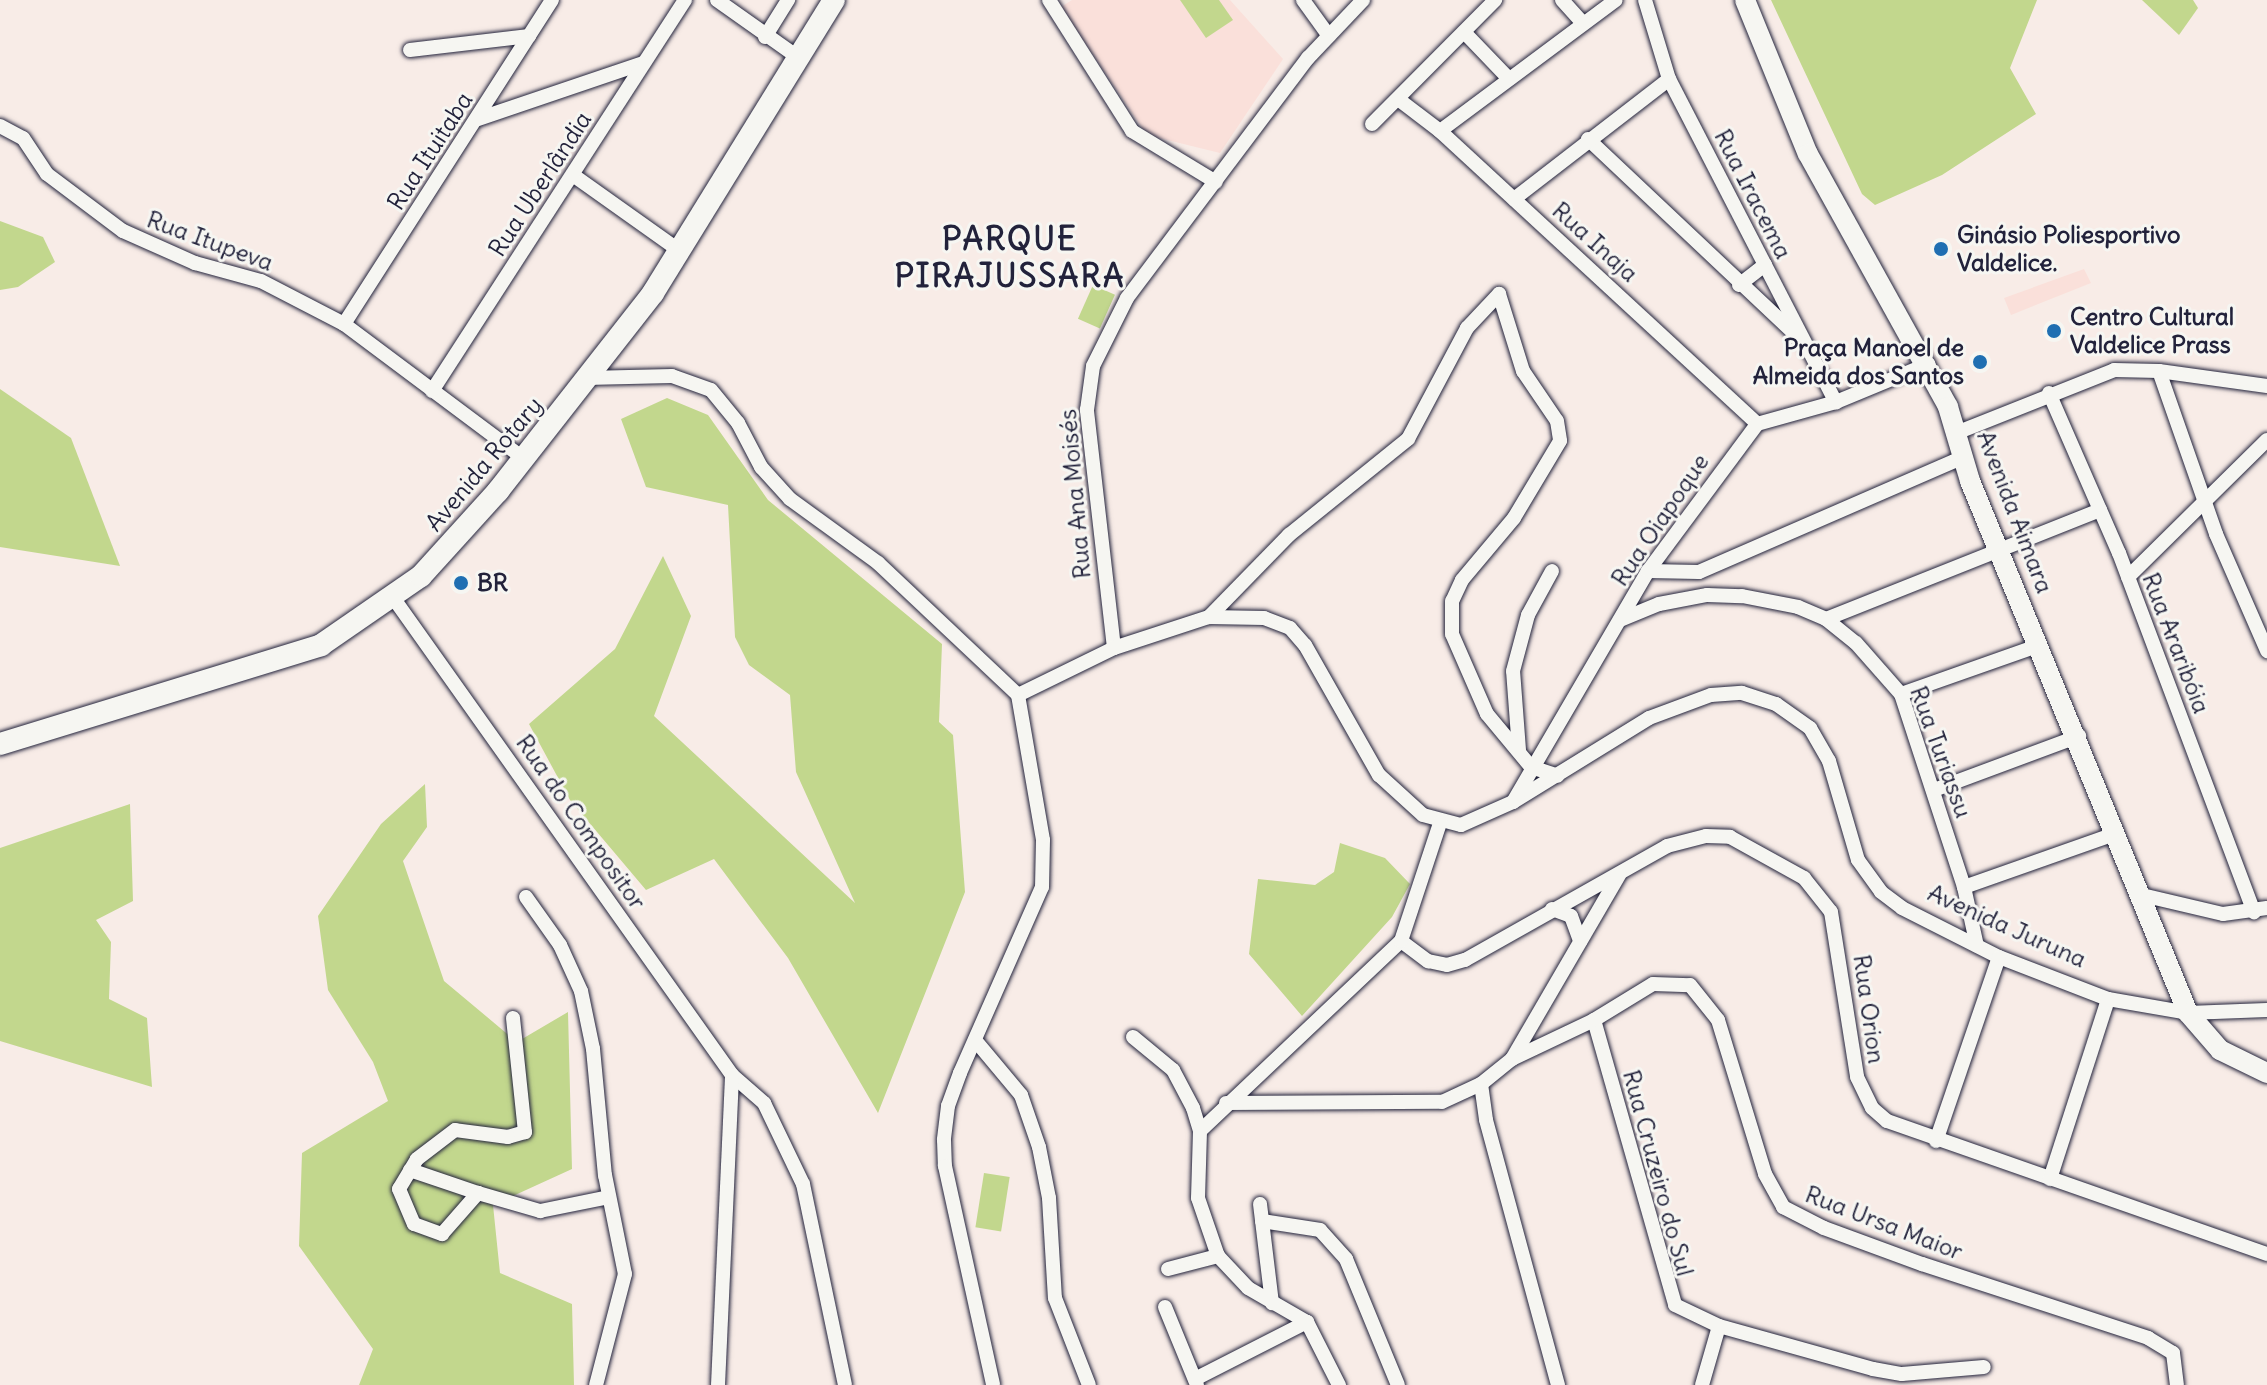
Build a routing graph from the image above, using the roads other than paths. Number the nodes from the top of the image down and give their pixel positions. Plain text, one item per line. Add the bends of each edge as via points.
1 (552, 0) edge
2 (685, 0) edge
3 (717, 0) edge
4 (788, 0) edge
5 (834, 0) edge
6 (1049, 0) edge
7 (1303, 0) edge
8 (1363, 0) edge
9 (1495, 0) edge
10 (1562, 0) edge
11 (1616, 0) edge
12 (1645, 0) edge
13 (1745, 0) edge
14 (1582, 22) junction
15 (1464, 32) junction
16 (529, 36) junction
17 (1329, 36) junction
18 (765, 37) junction
19 (410, 50) dead end
20 (799, 58) junction
21 (643, 63) junction
22 (1509, 79) junction
23 (1669, 79) junction
24 (1398, 99) junction
25 (478, 119) junction
26 (1372, 124) dead end
27 (0, 126) edge
28 (1440, 131) junction
29 (1588, 139) junction
30 (573, 175) junction
31 (1216, 182) junction
32 (1514, 199) junction
33 (680, 251) junction
34 (1765, 265) junction
35 (1739, 285) junction
36 (344, 324) junction
37 (1810, 348) junction
38 (1928, 364) junction
39 (2159, 371) junction
40 (586, 378) junction
41 (2267, 386) edge
42 (432, 391) junction
43 (2049, 393) junction
44 (1836, 402) junction
45 (1757, 424) junction
46 (1956, 433) junction
47 (2267, 440) edge
48 (522, 457) junction
49 (1961, 458) junction
50 (2206, 505) junction
51 (2100, 510) junction
52 (1999, 550) junction
53 (1552, 571) dead end
54 (1648, 571) junction
55 (1699, 572) junction
56 (2128, 577) junction
57 (1707, 595) junction
58 (392, 596) junction
59 (1209, 617) junction
60 (1826, 619) junction
61 (1620, 620) junction
62 (2040, 645) junction
63 (1114, 648) junction
64 (2267, 651) edge
65 (1901, 694) junction
66 (1018, 695) junction
67 (2079, 736) junction
68 (0, 744) edge
69 (1520, 751) junction
70 (1531, 767) junction
71 (1558, 776) junction
72 (1934, 790) junction
73 (1513, 802) junction
74 (1440, 823) junction
75 (2117, 833) junction
76 (1619, 875) junction
77 (1964, 887) junction
78 (2142, 895) junction
79 (526, 897) dead end
80 (1552, 909) junction
81 (2260, 910) edge
82 (1401, 941) junction
83 (1580, 942) junction
84 (1977, 946) junction
85 (1999, 957) junction
86 (2108, 999) junction
87 (2267, 1010) edge
88 (2188, 1013) junction
89 (513, 1018) dead end
90 (1594, 1020) junction
91 (1133, 1037) dead end
92 (975, 1040) junction
93 (1512, 1059) junction
94 (2267, 1073) edge
95 (732, 1075) junction
96 (1481, 1084) junction
97 (1226, 1103) junction
98 (1200, 1131) junction
99 (1936, 1141) junction
100 (410, 1170) junction
101 (2050, 1179) junction
102 (478, 1193) junction
103 (609, 1197) junction
104 (1260, 1204) dead end
105 (1262, 1221) junction
106 (2267, 1254) edge
107 (1218, 1256) junction
108 (1168, 1269) dead end
109 (1272, 1303) junction
110 (1165, 1307) dead end
111 (1307, 1322) junction
112 (1719, 1326) junction
113 (1984, 1367) dead end
114 (1196, 1382) edge
115 (596, 1385) edge
116 (718, 1385) edge
117 (845, 1385) edge
118 (993, 1385) edge
119 (1089, 1385) edge
120 (1339, 1385) edge
121 (1398, 1385) edge
122 (1558, 1385) edge
123 (1702, 1385) edge
124 (2177, 1385) edge

1 - 16 street, Rua Ituitaba
2 - 21 street, Rua Uberlândia
3 - 18 street
4 - 18 street
5 - 20 main road, Avenida Rotary
6 - 31 street via 1132,131
7 - 17 street
8 - 17 street, Rua Ana Moisés
9 - 15 street
10 - 14 street
11 - 14 street
12 - 23 street, Rua Iracema
13 - 38 main road, Avenida Aimara via 1808,154
14 - 22 street
15 - 22 street
15 - 24 street
16 - 19 street
16 - 25 street, Rua Ituitaba
17 - 31 street, Rua Ana Moisés
18 - 20 street
20 - 33 main road, Avenida Rotary
21 - 25 street
21 - 30 street, Rua Uberlândia
22 - 28 street
23 - 29 street
23 - 34 street, Rua Iracema
24 - 26 street
24 - 28 street, Rua Inaja
25 - 36 street, Rua Ituitaba
27 - 36 street, Rua Itupeva via 23,138 47,174 123,231 195,263 261,281
28 - 32 street, Rua Inaja
29 - 32 street
29 - 35 street
30 - 33 street
30 - 42 street, Rua Uberlândia
31 - 63 street, Rua Ana Moisés via 1127,298 1093,366 1087,410
32 - 45 street, Rua Inaja
33 - 40 main road, Avenida Rotary
34 - 35 street
34 - 37 street, Rua Iracema
35 - 37 street
36 - 42 street, Rua Itupeva
37 - 44 street, Rua Iracema
38 - 44 street
38 - 46 main road, Avenida Aimara
39 - 41 street
39 - 43 street via 2114,370
39 - 50 street
40 - 48 main road, Avenida Rotary
40 - 66 street via 672,376 711,390 738,423 761,467 790,499 878,563
42 - 48 street, Rua Itupeva
43 - 46 street
43 - 51 street, Rua Araribóia
44 - 45 street
45 - 54 street, Rua Oiapoque
46 - 49 main road, Avenida Aimara
47 - 50 street
48 - 58 main road, Avenida Rotary via 455,541
49 - 52 main road, Avenida Aimara
49 - 55 street
50 - 56 street
50 - 64 street
51 - 52 street
51 - 56 street, Rua Araribóia
52 - 60 street
52 - 62 main road, Avenida Aimara
53 - 69 street via 1528,615 1513,671
54 - 55 street
54 - 61 street, Rua Oiapoque
55 - 57 street
56 - 81 street, Rua Araribóia
57 - 60 street, Rua Turiassu via 1770,599
57 - 61 street, Rua Turiassu via 1659,604
58 - 68 main road, Avenida Rotary via 321,645
58 - 95 street, Rua do Compositor
59 - 63 street
59 - 69 street via 1289,535 1408,439 1467,328 1499,294 1523,371 1557,421 1560,441 1514,518 1462,580 1450,616 1476,695
59 - 74 street via 1264,618 1290,628 1305,645 1379,775 1423,815
60 - 65 street, Rua Turiassu via 1880,667
61 - 70 street, Rua Oiapoque
62 - 65 street
62 - 67 main road, Avenida Aimara
63 - 66 street
65 - 72 street, Rua Turiassu
66 - 92 street via 1045,865 1042,887
67 - 72 street
67 - 75 main road, Avenida Aimara
69 - 70 street
70 - 71 street
70 - 73 street, Rua Oiapoque
71 - 73 street, Avenida Juruna
71 - 84 street, Avenida Juruna via 1677,706 1742,693 1776,704 1810,728 1822,744 1858,860 1881,892
72 - 77 street, Rua Turiassu
73 - 74 street, Avenida Juruna via 1479,820
74 - 82 street
75 - 77 street
75 - 78 main road, Avenida Aimara
76 - 80 street, Rua Orion
76 - 83 street
76 - 99 street, Rua Orion via 1667,846 1706,836 1730,837 1804,878 1831,912 1857,1077 1865,1097 1887,1121
77 - 84 street, Rua Turiassu
78 - 81 street via 2223,914
78 - 88 main road, Avenida Aimara
79 - 103 street via 560,945 581,991 604,1120
80 - 82 street, Rua Orion via 1496,944 1447,965 1428,961
80 - 83 street via 1571,916
82 - 97 street
83 - 93 street
84 - 85 street, Avenida Juruna
85 - 86 street, Avenida Juruna
85 - 99 street
86 - 88 street, Avenida Juruna
86 - 101 street
87 - 88 street, Avenida Juruna
88 - 94 main road via 2220,1050
89 - 100 street via 525,1132 508,1137 455,1130
90 - 93 street, Rua Ursa Maior
90 - 112 street, Rua Cruzeiro do Sul via 1669,1295 1675,1305
90 - 124 street, Rua Ursa Maior via 1653,984 1690,985 1718,1020 1765,1174 1783,1207 1922,1264 2148,1338 2173,1353
91 - 98 street via 1173,1070
92 - 118 street via 948,1106 945,1166
92 - 119 street via 1021,1095 1039,1147 1049,1198 1055,1298
93 - 96 street
95 - 116 street
95 - 117 street, Rua do Compositor via 764,1103 803,1184
96 - 97 street via 1442,1102
96 - 122 street via 1486,1120
97 - 98 street
98 - 107 street via 1198,1198
99 - 101 street, Rua Orion
100 - 102 street
100 - 102 street via 399,1189 414,1224 442,1234
101 - 106 street, Rua Orion
102 - 103 street via 540,1211
103 - 115 street via 625,1274
104 - 105 street
105 - 109 street
105 - 121 street via 1320,1230 1346,1259
107 - 108 street
107 - 109 street via 1240,1281
109 - 111 street
110 - 114 street
111 - 114 street
111 - 120 street
112 - 113 street, Rua Cruzeiro do Sul via 1902,1374
112 - 123 street

